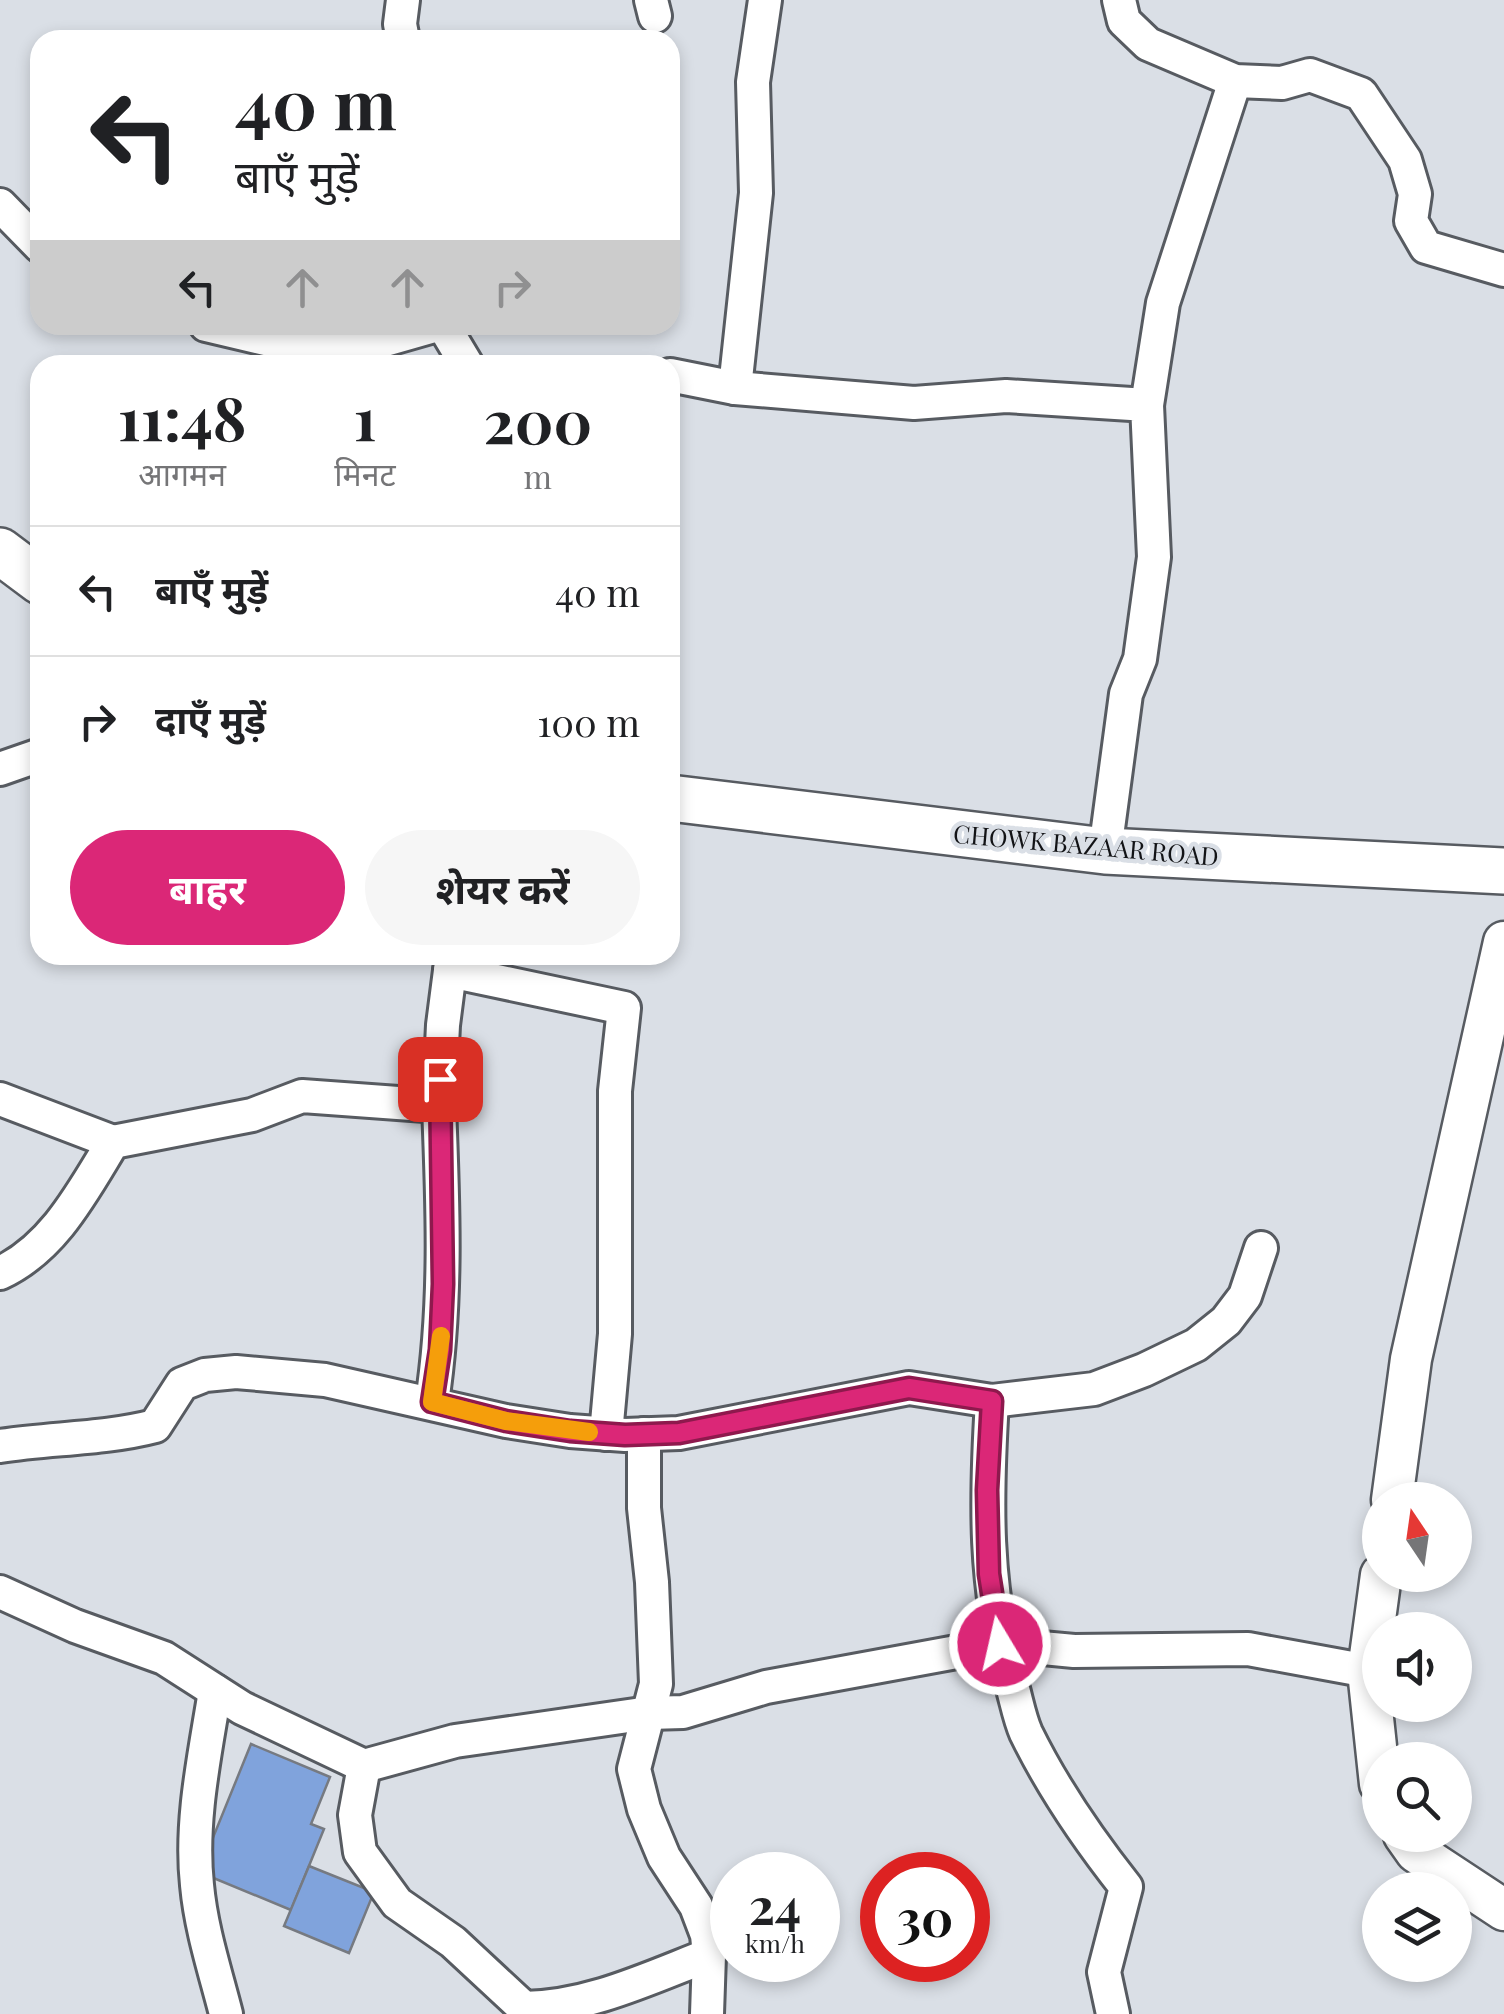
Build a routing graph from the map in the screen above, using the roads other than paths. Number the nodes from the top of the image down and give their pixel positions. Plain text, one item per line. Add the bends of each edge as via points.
1 (403, 0) edge
2 (765, 0) edge
3 (1119, 0) edge
4 (402, 30) edge
5 (1235, 82) junction
6 (0, 205) edge
7 (30, 236) edge
8 (1504, 270) edge
9 (248, 335) edge
10 (404, 335) edge
11 (680, 377) edge
12 (735, 388) junction
13 (1147, 405) junction
14 (0, 552) edge
15 (30, 574) edge
16 (30, 758) edge
17 (0, 769) edge
18 (680, 799) edge
19 (1106, 851) junction
20 (1504, 871) edge
21 (1504, 942) edge
22 (451, 965) edge
23 (459, 965) edge
24 (0, 1099) edge
25 (439, 1106) junction
26 (113, 1142) junction
27 (1261, 1248) dead end
28 (0, 1273) edge
29 (992, 1401) junction
30 (432, 1402) junction
31 (606, 1434) junction
32 (644, 1434) junction
33 (0, 1446) edge
34 (1394, 1482) edge
35 (0, 1592) edge
36 (1000, 1644) junction
37 (1362, 1670) edge
38 (215, 1691) junction
39 (649, 1713) junction
40 (364, 1766) junction
41 (1416, 1852) edge
42 (1504, 1910) edge
43 (709, 1955) junction
44 (534, 2011) edge
45 (226, 2014) edge
46 (707, 2014) edge
47 (1113, 2014) edge

1 - 4 street
2 - 12 street via 753,82 756,193
3 - 5 street via 1124,20 1148,44
5 - 8 street via 1282,83 1310,75 1361,94 1404,160 1414,194 1412,221 1426,247
5 - 13 street via 1163,303
6 - 7 street
9 - 10 street via 308,349 354,349
11 - 12 street
12 - 13 street via 914,403 1006,396
13 - 19 street via 1154,558 1140,659 1126,694
14 - 15 main road
16 - 17 street
18 - 19 main road, CHOWK BAZAAR ROAD
19 - 20 main road, CHOWK BAZAAR ROAD
21 - 34 street via 1411,1359
22 - 25 street
23 - 31 street via 624,1008 615,1091 615,1334
24 - 26 street
25 - 26 street via 302,1096 252,1115
25 - 30 street via 443,1284
26 - 28 street via 64,1221 20,1264
27 - 29 street via 1245,1296 1196,1345 1094,1389
29 - 32 street via 909,1388
29 - 36 street via 989,1574
30 - 31 street via 506,1421
30 - 33 street via 325,1380 236,1372 182,1384 155,1426
31 - 32 street
32 - 39 street via 656,1670
35 - 38 street via 164,1658
36 - 37 street via 1074,1651 1248,1649
36 - 39 street via 766,1687 683,1712
36 - 47 street via 1024,1730 1126,1887 1104,1972
38 - 40 street
38 - 45 street via 195,1854 202,1926
39 - 40 street via 455,1742
39 - 43 street via 634,1769 644,1810 696,1906
40 - 44 street via 355,1815 360,1852 378,1878 397,1903
41 - 42 street
43 - 44 street via 629,1988
43 - 46 street

